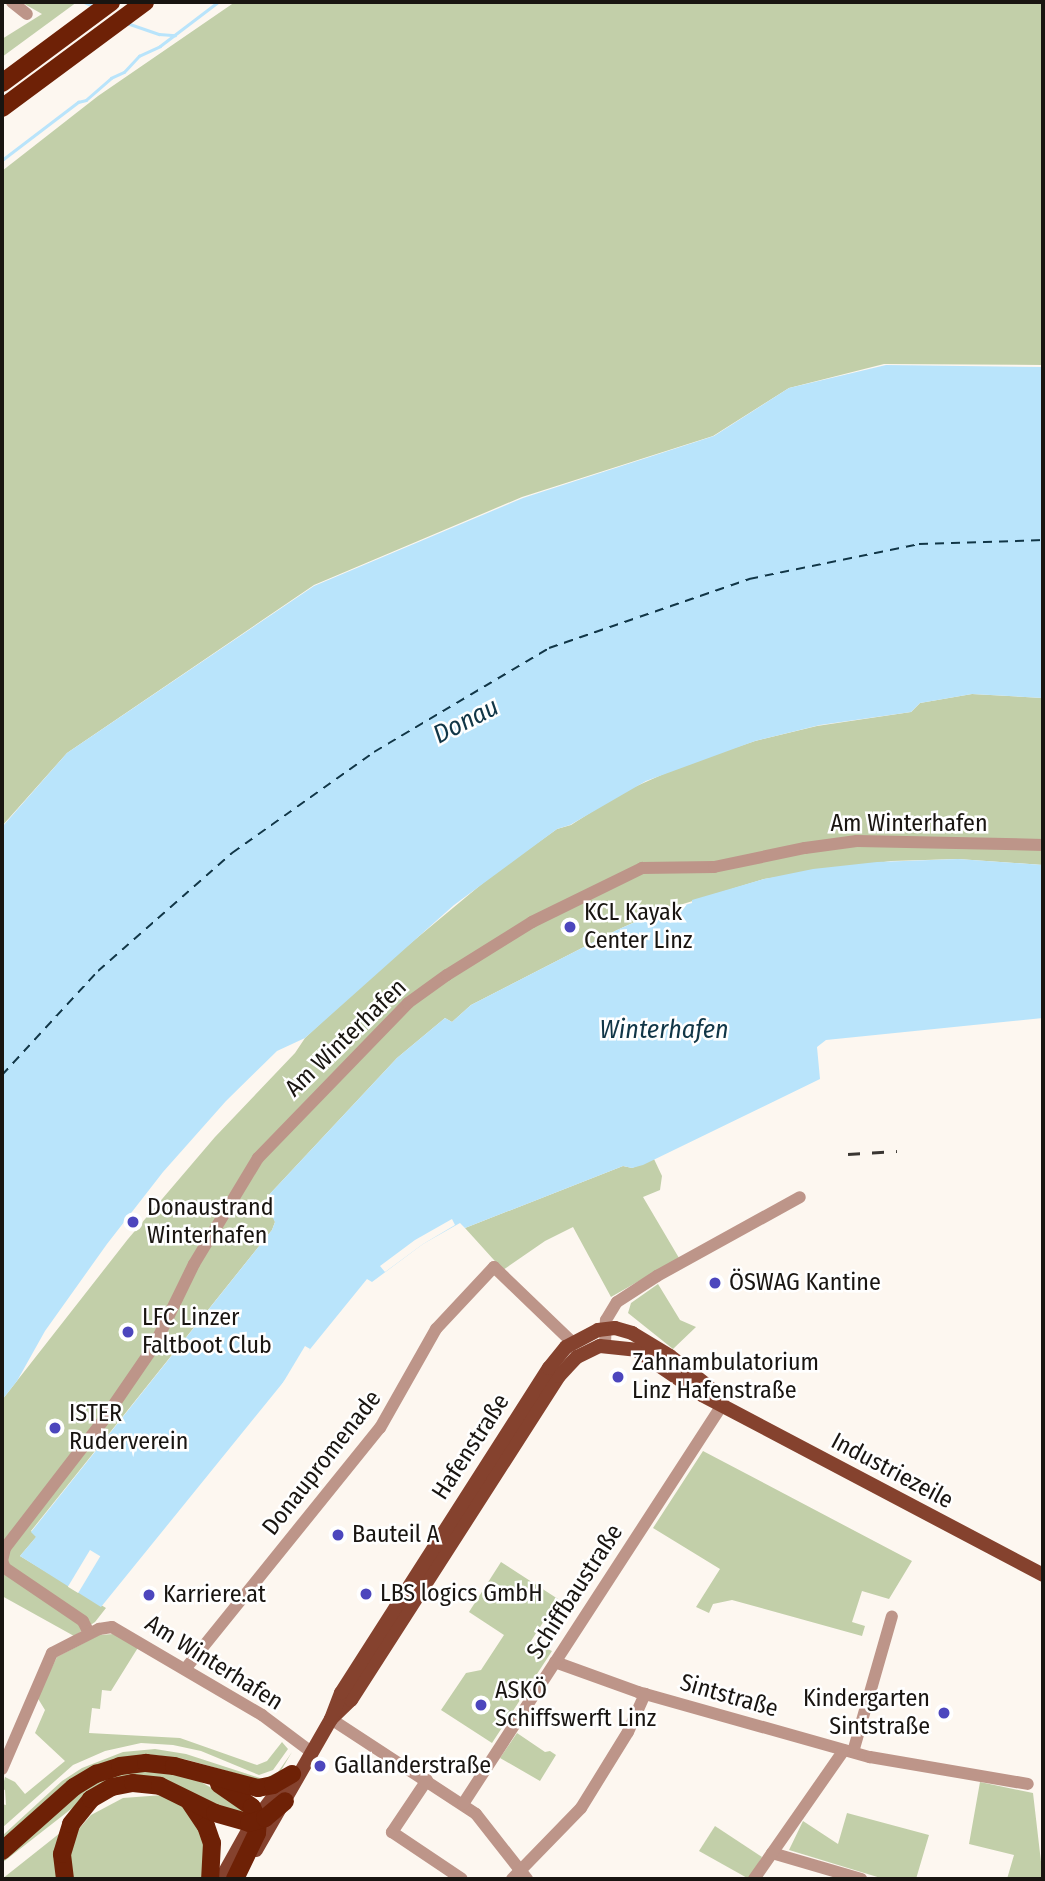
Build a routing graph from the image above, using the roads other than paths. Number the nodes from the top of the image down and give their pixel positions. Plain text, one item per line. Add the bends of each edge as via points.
1 (12, 2) edge
2 (111, 2) edge
3 (143, 4) edge
4 (27, 14) dead end
5 (2, 83) edge
6 (2, 108) edge
7 (1043, 845) edge
8 (800, 1197) dead end
9 (604, 1329) junction
10 (572, 1342) junction
11 (605, 1346) junction
12 (723, 1403) junction
13 (1043, 1575) edge
14 (892, 1616) dead end
15 (89, 1633) junction
16 (555, 1662) junction
17 (186, 1668) junction
18 (645, 1694) junction
19 (331, 1719) junction
20 (310, 1751) junction
21 (849, 1751) junction
22 (2, 1769) edge
23 (292, 1774) junction
24 (207, 1776) junction
25 (427, 1780) junction
26 (1028, 1784) dead end
27 (189, 1801) junction
28 (285, 1801) junction
29 (463, 1804) junction
30 (256, 1820) junction
31 (2, 1851) edge
32 (772, 1853) junction
33 (520, 1876) edge
34 (65, 1879) edge
35 (210, 1879) edge
36 (221, 1879) edge
37 (237, 1879) edge
38 (462, 1879) edge
39 (754, 1879) edge
40 (861, 1879) edge

1 - 4 street
2 - 5 highway
3 - 6 highway
7 - 15 street, Am Winterhafen via 857,841 713,867 642,868 532,922 408,1003 258,1158 194,1264 154,1346 103,1422 5,1548 5,1568 83,1621
8 - 9 street via 638,1287 611,1308
9 - 10 main road, Hafenstraße
9 - 11 street
9 - 12 main road via 619,1329 646,1340 708,1386
10 - 17 street, Donaupromenade via 494,1267 436,1329 380,1428
10 - 19 main road, Hafenstraße via 549,1368 382,1627 341,1693
11 - 12 main road via 636,1350 702,1395
11 - 19 main road, Hafenstraße via 582,1353 559,1376 351,1700
12 - 13 main road, Industriezeile
12 - 16 street, Schiffbaustraße
14 - 21 street
15 - 17 street, Am Winterhafen via 105,1627 120,1629
15 - 22 street, Am Winterhafen via 58,1647 49,1657
16 - 18 street, Sintstraße
16 - 29 street, Schiffbaustraße
17 - 20 street, Am Winterhafen
18 - 21 street, Sintstraße
18 - 33 street via 628,1732 581,1808
19 - 20 main road, Hafenstraße
19 - 25 street
20 - 23 main road, Hafenstraße
20 - 28 main road, Hafenstraße
21 - 26 street, Sintstraße
21 - 32 street
23 - 24 highway via 263,1788
23 - 30 main road, Hafenstraße
24 - 30 highway via 247,1803
24 - 31 highway via 162,1764 133,1763 107,1769 74,1787
25 - 29 street
25 - 38 street via 392,1832
27 - 30 highway via 233,1820
27 - 34 highway via 151,1784 122,1785 102,1792 83,1806 66,1834 62,1854
27 - 35 highway via 212,1843
28 - 30 highway
28 - 37 main road, Hafenstraße
29 - 33 street via 489,1828
30 - 36 main road, Hafenstraße
30 - 37 highway via 257,1833
32 - 39 street
32 - 40 street

